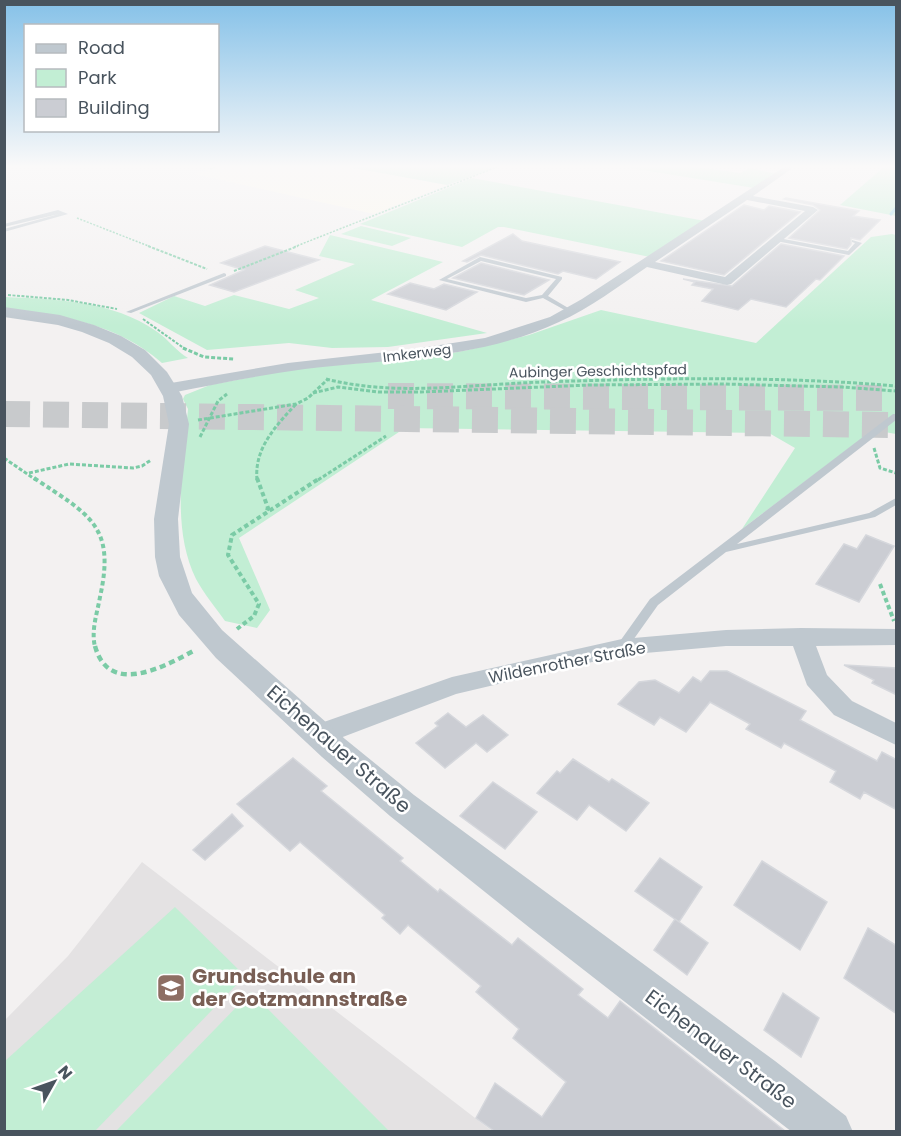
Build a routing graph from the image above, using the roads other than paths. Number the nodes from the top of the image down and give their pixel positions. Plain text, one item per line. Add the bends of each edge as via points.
1 (27, 220) edge
2 (43, 220) edge
3 (711, 220) edge
4 (801, 220) edge
5 (4, 226) edge
6 (4, 231) edge
7 (778, 240) junction
8 (854, 241) dead end
9 (645, 264) junction
10 (224, 275) road end
11 (544, 296) junction
12 (4, 312) edge
13 (129, 312) road end
14 (572, 312) junction
15 (171, 388) junction
16 (897, 416) edge
17 (897, 501) edge
18 (724, 550) junction
19 (895, 629) edge
20 (801, 636) junction
21 (622, 647) junction
22 (897, 735) edge
23 (319, 736) junction
24 (830, 1131) edge

1 - 5 lane
2 - 6 lane
3 - 9 street, Imkerweg
4 - 7 street
7 - 8 lane via 849,253 859,243
7 - 9 street via 727,281
9 - 14 street, Imkerweg
10 - 13 lane
11 - 11 lane via 560,278 480,259 442,280 526,300
11 - 14 lane
12 - 15 street, Eichenauer Straße via 59,320 108,336 144,358
14 - 15 street, Imkerweg via 527,331 468,346 305,365
15 - 23 street, Eichenauer Straße via 189,431 164,533 172,577 192,613 216,640
16 - 18 lane
17 - 18 lane via 872,515
18 - 21 lane via 654,602
19 - 20 street, Wildenrother Straße
20 - 21 street, Wildenrother Straße
20 - 22 street via 816,679 843,708
21 - 23 street, Wildenrother Straße via 452,686
23 - 24 street, Eichenauer Straße via 513,892

